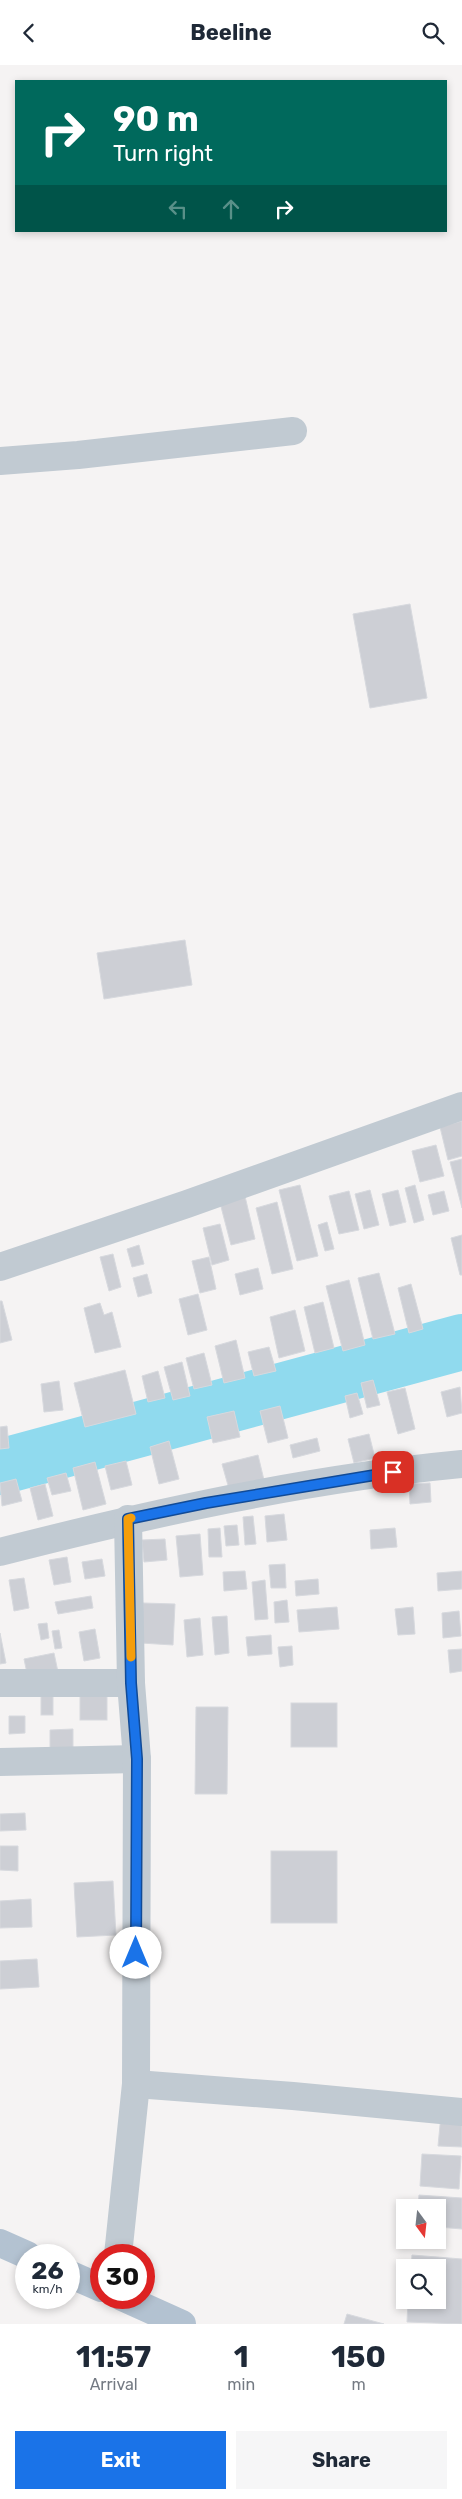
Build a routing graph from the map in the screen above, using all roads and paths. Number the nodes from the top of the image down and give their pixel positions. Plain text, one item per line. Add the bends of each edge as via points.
1 (293, 431) dead end
2 (0, 461) edge
3 (462, 1106) edge
4 (0, 1267) edge
5 (462, 1464) edge
6 (128, 1519) junction
7 (0, 1552) edge
8 (0, 1683) edge
9 (131, 1683) junction
10 (137, 1759) junction
11 (0, 1762) edge
12 (136, 2084) junction
13 (462, 2112) edge
14 (0, 2243) edge
15 (119, 2244) edge
16 (15, 2250) edge
17 (149, 2309) edge
18 (182, 2324) edge

1 - 2 street
3 - 4 street
5 - 6 street via 402,1470
6 - 7 street
6 - 9 street
8 - 9 street
9 - 10 street
10 - 11 street
10 - 12 street
12 - 13 street
12 - 15 street
14 - 16 main road
17 - 18 main road

